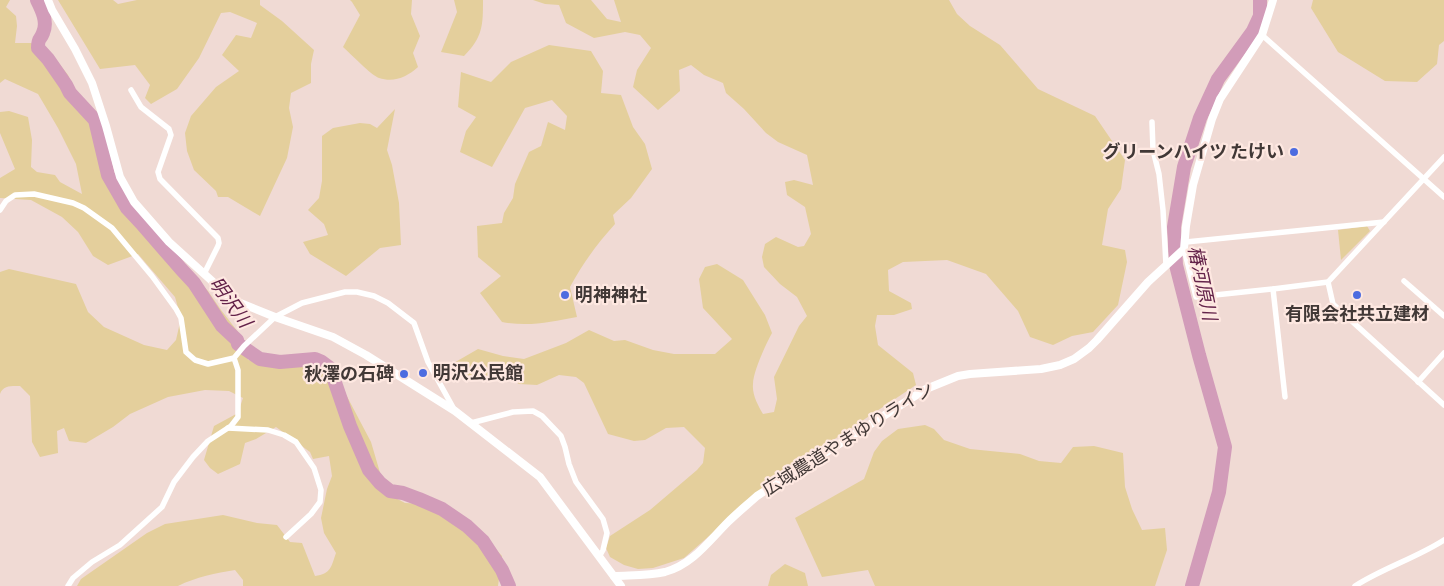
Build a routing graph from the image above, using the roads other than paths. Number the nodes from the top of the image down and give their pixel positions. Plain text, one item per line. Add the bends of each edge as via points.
1 (48, 0) edge
2 (1273, 0) edge
3 (1262, 35) junction
4 (131, 90) dead end
5 (1152, 122) dead end
6 (1444, 157) edge
7 (1424, 179) junction
8 (1444, 197) edge
9 (0, 210) edge
10 (1384, 222) junction
11 (1185, 246) junction
12 (1168, 263) junction
13 (204, 274) junction
14 (1404, 281) dead end
15 (1328, 282) junction
16 (1273, 289) junction
17 (1444, 316) edge
18 (275, 317) junction
19 (1444, 353) edge
20 (234, 358) junction
21 (1418, 382) junction
22 (1285, 397) dead end
23 (1444, 405) edge
24 (455, 411) junction
25 (471, 423) junction
26 (228, 428) junction
27 (286, 537) dead end
28 (1444, 540) edge
29 (599, 557) junction
30 (614, 576) junction
31 (68, 586) edge
32 (621, 586) edge
33 (1355, 586) edge

1 - 13 street via 92,83 120,177 134,202
2 - 3 street
3 - 7 street
3 - 11 street via 1220,99 1212,120 1193,185
4 - 13 street via 141,107 171,134 158,172 160,178 218,238 218,246
5 - 12 street via 1152,150 1158,174
6 - 7 street
7 - 8 street
7 - 10 street
9 - 20 street via 15,195 34,194 84,208 112,228 176,309 181,318 186,352 195,360 208,364
10 - 11 street
10 - 15 street
11 - 12 street, 広域農道やまゆりライン
11 - 16 street via 1196,297
12 - 30 street, 広域農道やまゆりライン via 1097,340 1074,359 1041,369 958,376 926,388 757,496 694,558 666,572
13 - 18 street via 233,300
14 - 17 street
15 - 16 street
15 - 21 street via 1333,304
16 - 22 street
18 - 20 street
18 - 24 street via 333,337
18 - 24 street via 302,303 345,292 374,296 414,323 428,362
19 - 21 street
20 - 26 street via 238,370 238,417
21 - 23 street
24 - 25 street
25 - 29 street via 540,477
25 - 29 street via 513,412 532,412 542,416 561,436 576,482 603,519 607,533
26 - 27 street via 268,430 284,435 296,442 314,468 321,490 320,502 312,514
26 - 31 street via 208,441 194,457 174,482 162,507 120,545 92,562
28 - 33 street
29 - 30 street
30 - 32 street

